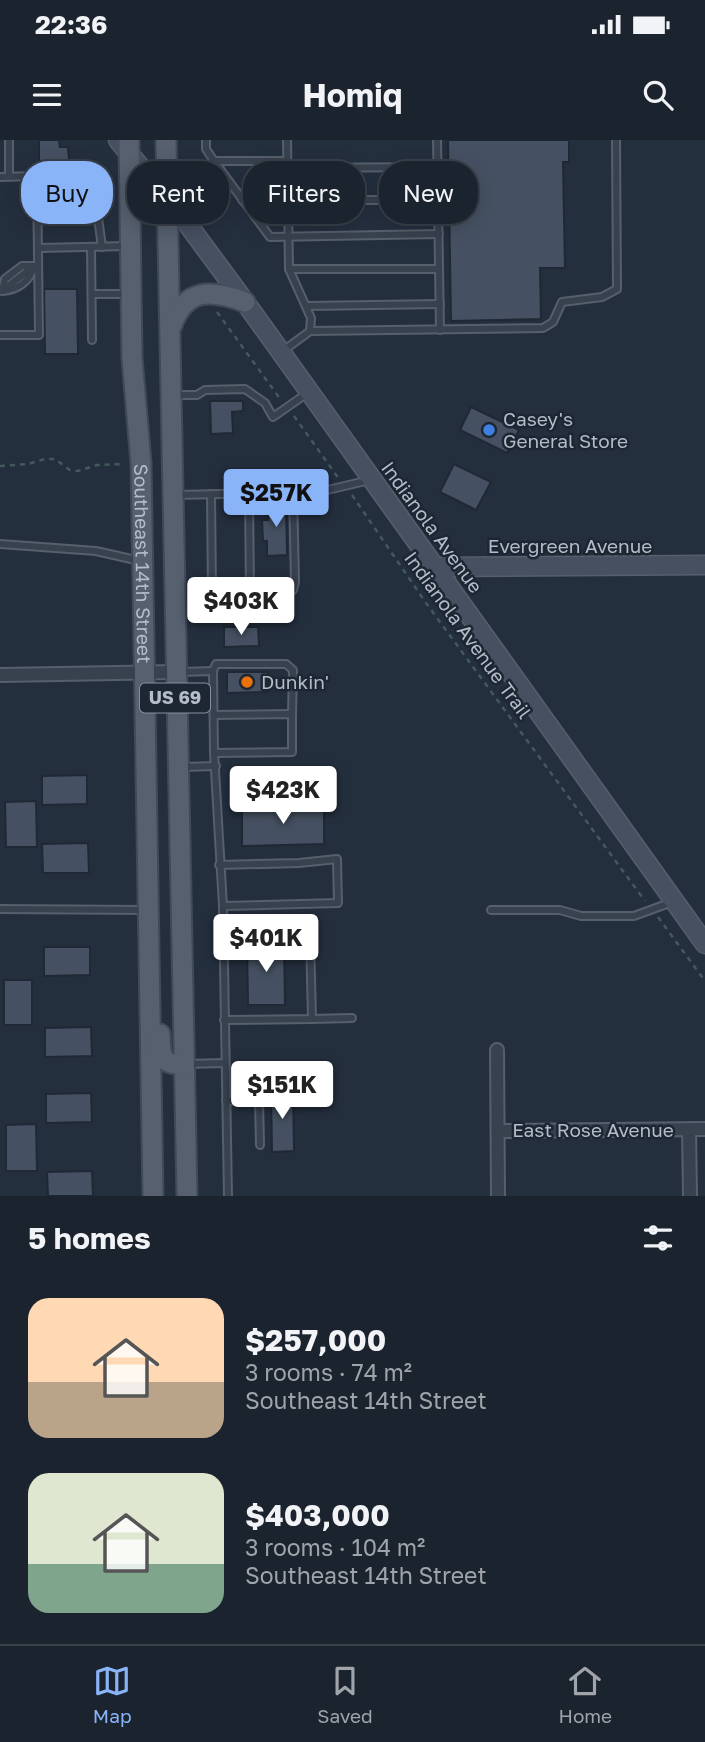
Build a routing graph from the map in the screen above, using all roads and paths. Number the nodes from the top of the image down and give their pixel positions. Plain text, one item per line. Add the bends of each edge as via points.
1 (9, 140) edge
2 (166, 140) edge
3 (206, 140) edge
4 (286, 140) edge
5 (437, 140) edge
6 (615, 140) edge
7 (126, 145) edge
8 (138, 161) edge
9 (166, 161) edge
10 (214, 161) edge
11 (287, 161) edge
12 (438, 161) edge
13 (9, 176) junction
14 (21, 176) edge
15 (0, 177) edge
16 (229, 182) edge
17 (242, 200) joint
18 (38, 224) edge
19 (99, 224) edge
20 (168, 224) edge
21 (185, 224) edge
22 (288, 224) edge
23 (439, 224) edge
24 (439, 234) junction
25 (288, 237) junction
26 (130, 246) junction
27 (91, 247) junction
28 (102, 247) junction
29 (39, 248) junction
30 (36, 265) junction
31 (289, 269) junction
32 (439, 269) junction
33 (1, 293) edge
34 (131, 293) junction
35 (92, 294) junction
36 (245, 302) junction
37 (440, 304) junction
38 (307, 306) junction
39 (214, 309) dead end
40 (171, 329) junction
41 (440, 330) junction
42 (310, 331) junction
43 (0, 335) edge
44 (92, 340) dead end
45 (281, 353) junction
46 (309, 392) junction
47 (172, 395) junction
48 (287, 407) junction
49 (141, 463) junction
50 (0, 466) edge
51 (372, 480) junction
52 (345, 487) junction
53 (293, 493) junction
54 (211, 494) junction
55 (249, 494) junction
56 (173, 495) junction
57 (0, 544) edge
58 (142, 562) junction
59 (705, 565) edge
60 (436, 567) junction
61 (250, 592) junction
62 (213, 671) junction
63 (175, 672) junction
64 (144, 673) junction
65 (0, 675) edge
66 (292, 714) junction
67 (214, 715) junction
68 (214, 752) junction
69 (216, 766) junction
70 (177, 767) junction
71 (219, 865) junction
72 (674, 902) junction
73 (223, 906) junction
74 (0, 909) edge
75 (148, 910) junction
76 (491, 910) dead end
77 (652, 910) junction
78 (224, 937) junction
79 (148, 940) junction
80 (705, 944) edge
81 (705, 981) edge
82 (352, 1018) dead end
83 (312, 1019) junction
84 (224, 1020) junction
85 (496, 1050) dead end
86 (225, 1063) junction
87 (184, 1064) junction
88 (226, 1101) junction
89 (689, 1129) junction
90 (705, 1129) edge
91 (498, 1131) junction
92 (260, 1145) dead end
93 (153, 1196) edge
94 (187, 1196) edge
95 (228, 1196) edge
96 (498, 1196) edge
97 (690, 1196) edge

1 - 13 lane
2 - 9 main road, Southeast 14th Street / US 69
3 - 10 lane
4 - 11 lane
5 - 12 lane
6 - 41 lane via 617,289 602,297 562,302 553,322 543,328
7 - 8 main road, Indianola Avenue
7 - 26 main road, Southeast 14th Street / US 69
13 - 14 lane
13 - 15 lane
16 - 17 lane
17 - 25 lane via 270,237
18 - 29 lane
19 - 28 lane
20 - 40 main road, Southeast 14th Street / US 69
21 - 36 main road, Indianola Avenue
22 - 25 lane
23 - 24 lane
24 - 25 lane
24 - 32 lane
25 - 31 lane
26 - 28 lane
26 - 34 main road, Southeast 14th Street / US 69
27 - 28 lane
27 - 29 lane
27 - 35 lane
29 - 30 lane
30 - 33 lane
30 - 43 lane via 38,335
31 - 32 lane
31 - 38 lane
32 - 37 lane
34 - 35 lane
34 - 49 main road, Southeast 14th Street / US 69
35 - 44 lane
36 - 40 main road via 219,294 198,295 181,306
36 - 45 main road, Indianola Avenue
37 - 38 lane
37 - 41 lane
38 - 42 lane
39 - 48 path, Indianola Avenue Trail
40 - 47 main road, Southeast 14th Street / US 69
41 - 42 lane
42 - 45 lane
45 - 46 main road, Indianola Avenue
46 - 48 lane
46 - 51 main road, Indianola Avenue
47 - 48 lane via 245,389 265,403 273,417
47 - 56 main road, Southeast 14th Street / US 69
48 - 52 path, Indianola Avenue Trail
49 - 50 path via 97,465 78,471 55,459
49 - 58 main road, Southeast 14th Street / US 69
51 - 52 lane
51 - 60 main road, Indianola Avenue
52 - 53 lane
52 - 77 path, Indianola Avenue Trail
53 - 55 lane
53 - 61 lane via 293,590 284,595
54 - 55 lane
54 - 56 lane
54 - 61 lane via 212,592
55 - 61 lane
56 - 63 main road, Southeast 14th Street / US 69
57 - 58 lane via 96,551
58 - 64 main road, Southeast 14th Street / US 69
59 - 60 main road, Evergreen Avenue
60 - 72 main road, Indianola Avenue
62 - 63 lane
62 - 66 lane via 216,664 286,664 293,670
62 - 67 lane
63 - 64 street
63 - 70 main road, Southeast 14th Street / US 69
64 - 65 street
64 - 75 main road, Southeast 14th Street / US 69
66 - 67 lane
66 - 68 lane via 292,752
67 - 68 lane
68 - 69 lane
69 - 70 lane
69 - 71 lane
70 - 87 main road, Southeast 14th Street / US 69
71 - 73 lane
71 - 73 lane via 337,859 338,903
72 - 77 lane
72 - 80 main road, Indianola Avenue
73 - 78 lane
74 - 75 lane
75 - 79 main road, Southeast 14th Street / US 69
76 - 77 lane via 634,916
77 - 81 path, Indianola Avenue Trail
78 - 83 lane via 310,936
78 - 84 lane
79 - 87 main road via 160,985 161,1053 166,1062
79 - 93 main road, Southeast 14th Street / US 69
82 - 83 lane
83 - 84 lane
84 - 86 lane
85 - 91 street
86 - 87 lane
86 - 88 lane
87 - 94 main road, Southeast 14th Street / US 69
88 - 92 lane via 259,1100
88 - 95 lane
89 - 90 street, East Rose Avenue
89 - 91 street, East Rose Avenue
89 - 97 street
91 - 96 street

